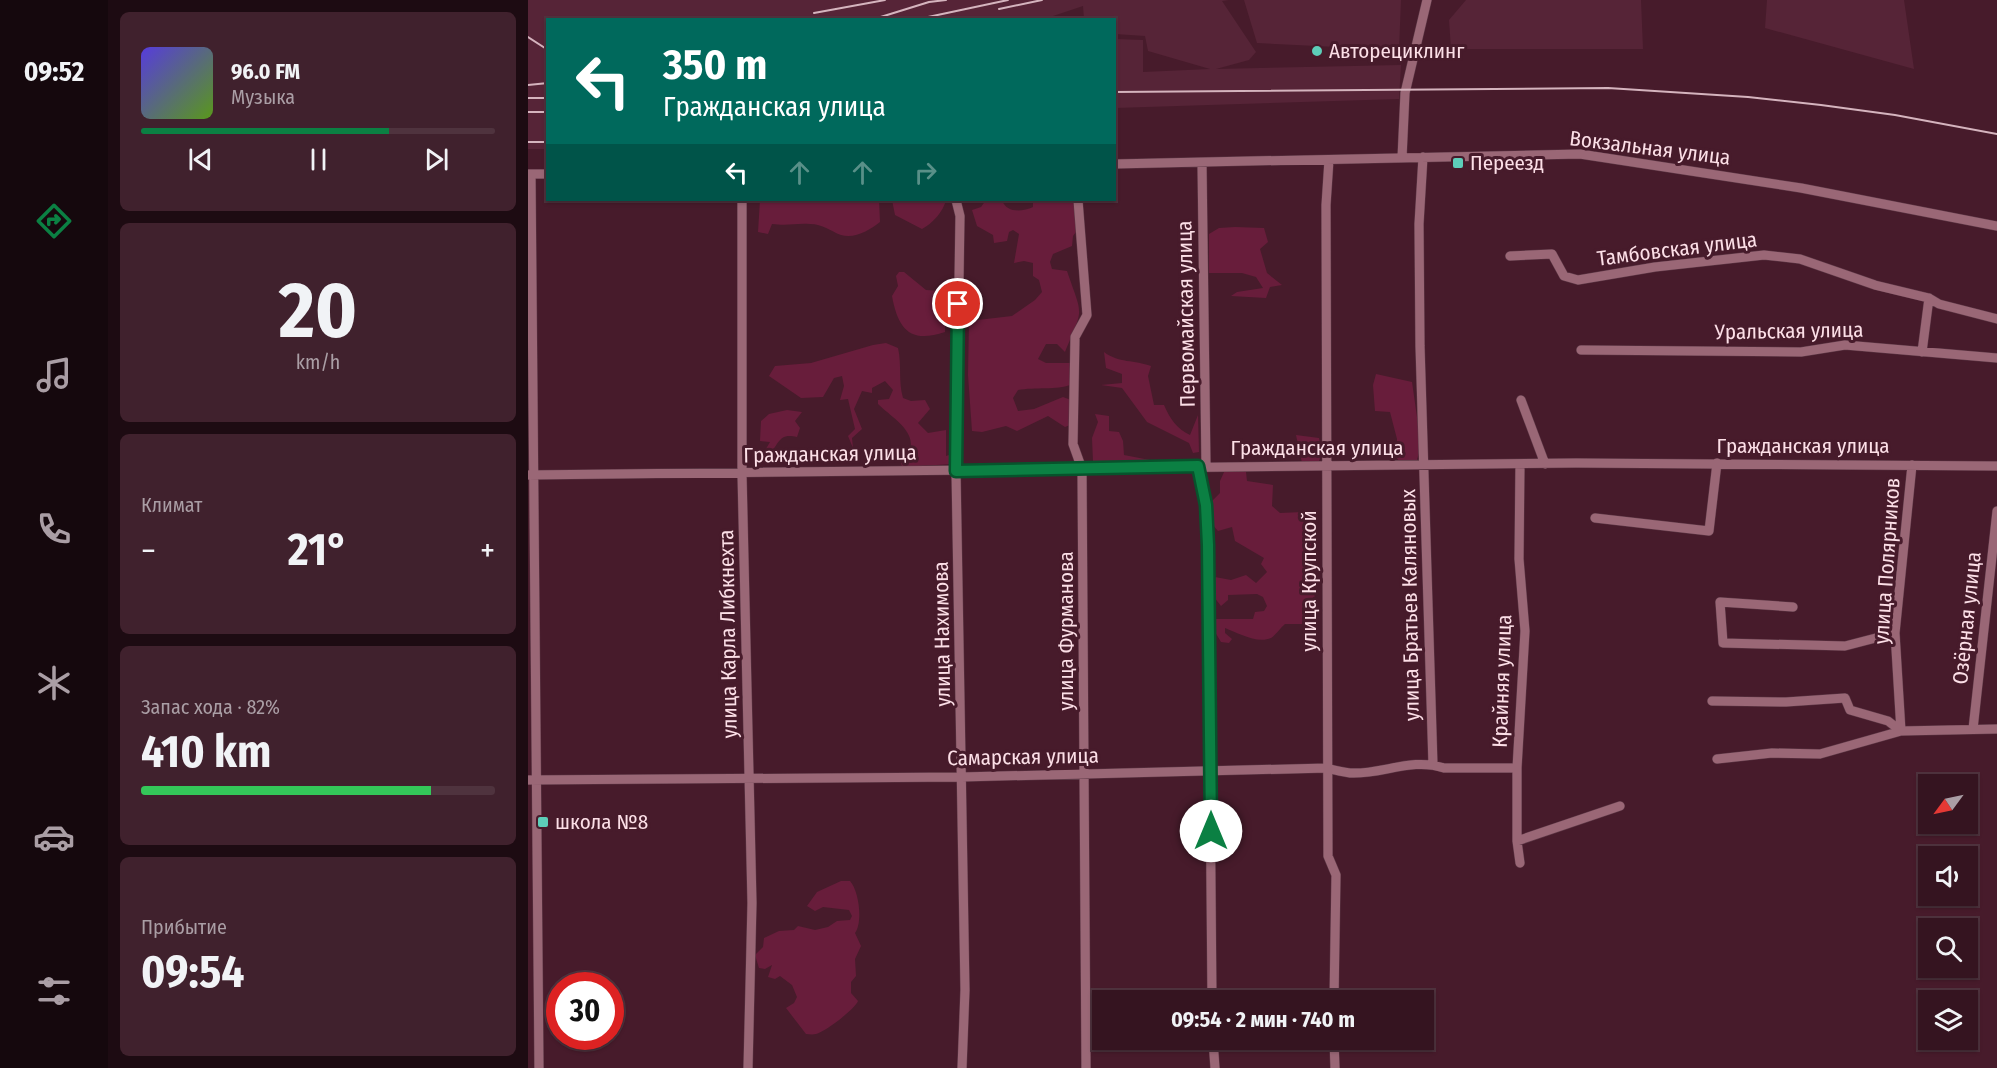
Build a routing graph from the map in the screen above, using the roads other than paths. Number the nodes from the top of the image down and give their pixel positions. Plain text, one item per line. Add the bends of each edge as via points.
1 (1427, 0) edge
2 (1423, 157) junction
3 (1402, 158) junction
4 (1329, 160) junction
5 (1202, 163) junction
6 (1116, 164) edge
7 (529, 174) edge
8 (546, 174) edge
9 (742, 201) edge
10 (956, 201) edge
11 (1078, 201) edge
12 (1997, 226) edge
13 (1510, 256) dead end
14 (1929, 298) junction
15 (1997, 320) edge
16 (1581, 350) dead end
17 (1922, 352) junction
18 (1997, 358) edge
19 (1521, 400) dead end
20 (1717, 463) junction
21 (1520, 464) junction
22 (1545, 464) junction
23 (1912, 465) junction
24 (1202, 466) junction
25 (1424, 466) junction
26 (1997, 466) edge
27 (1327, 467) junction
28 (1082, 469) junction
29 (956, 471) junction
30 (742, 474) junction
31 (531, 475) edge
32 (1997, 511) edge
33 (1595, 518) dead end
34 (531, 550) edge
35 (1793, 607) dead end
36 (1895, 633) junction
37 (1712, 701) dead end
38 (1973, 729) junction
39 (1997, 729) edge
40 (1900, 730) junction
41 (1717, 759) dead end
42 (1433, 765) junction
43 (1327, 768) junction
44 (1517, 768) junction
45 (1211, 770) junction
46 (1084, 775) junction
47 (962, 777) junction
48 (749, 779) junction
49 (532, 780) edge
50 (1620, 806) dead end
51 (1517, 842) junction
52 (1520, 863) dead end
53 (1212, 990) edge
54 (1334, 990) edge
55 (1214, 1050) edge
56 (1334, 1050) edge
57 (539, 1068) edge
58 (748, 1068) edge
59 (962, 1068) edge
60 (1086, 1068) edge
61 (1215, 1068) edge
62 (1335, 1068) edge

1 - 3 street via 1405,93
2 - 3 street, Вокзальная улица
2 - 12 street, Вокзальная улица via 1580,154 1801,188
2 - 25 street, улица Братьев Каляновых via 1419,224
3 - 4 street, Вокзальная улица
4 - 5 street, Вокзальная улица
4 - 27 street, улица Крупской
5 - 6 street, Вокзальная улица
5 - 24 street, Первомайская улица
7 - 8 street
7 - 31 street
9 - 30 street, улица Карла Либкнехта
10 - 29 street, улица Нахимова via 961,245 957,282
11 - 28 street, улица Фурманова via 1087,315 1074,337 1073,444
13 - 14 street, Тамбовская улица via 1551,254 1564,276 1578,280 1764,255 1800,259 1875,285
14 - 15 street, Тамбовская улица
14 - 17 street
16 - 17 street, Уральская улица via 1801,352 1845,345
17 - 18 street, Уральская улица
19 - 22 street
20 - 22 street, Гражданская улица
20 - 23 street, Гражданская улица
20 - 33 street via 1709,531
21 - 22 street, Гражданская улица
21 - 25 street, Гражданская улица
21 - 44 street, Крайняя улица via 1519,558 1525,631
23 - 26 street, Гражданская улица
23 - 36 street, улица Полярников
24 - 27 street, Гражданская улица
24 - 28 street, Гражданская улица
24 - 45 street, Первомайская улица via 1208,545
25 - 27 street, Гражданская улица
25 - 42 street, улица Братьев Каляновых
27 - 43 street, улица Крупской
28 - 29 street, Гражданская улица
28 - 46 street, улица Фурманова
29 - 30 street, Гражданская улица
29 - 47 street, улица Нахимова
30 - 31 street, Гражданская улица
30 - 48 street, улица Карла Либкнехта
31 - 34 street
32 - 38 street, Озёрная улица
34 - 49 street
35 - 36 street via 1720,602 1723,643 1845,646
36 - 40 street, улица Полярников
37 - 40 street via 1845,698 1850,710 1888,721
38 - 39 street
38 - 40 street
40 - 41 street via 1820,754 1772,753
42 - 43 street, Самарская улица via 1352,773
42 - 44 street, Самарская улица
43 - 45 street, Самарская улица
43 - 54 street, улица Крупской via 1328,856 1336,875
44 - 51 street, Крайняя улица
45 - 46 street, Самарская улица
45 - 53 street, Первомайская улица
46 - 47 street, Самарская улица
46 - 60 street, улица Фурманова
47 - 48 street, Самарская улица
47 - 59 street, улица Нахимова
48 - 49 street, Самарская улица
48 - 58 street, улица Карла Либкнехта via 752,903
49 - 57 street
50 - 51 street
51 - 52 street, Крайняя улица
55 - 61 street
56 - 62 street

